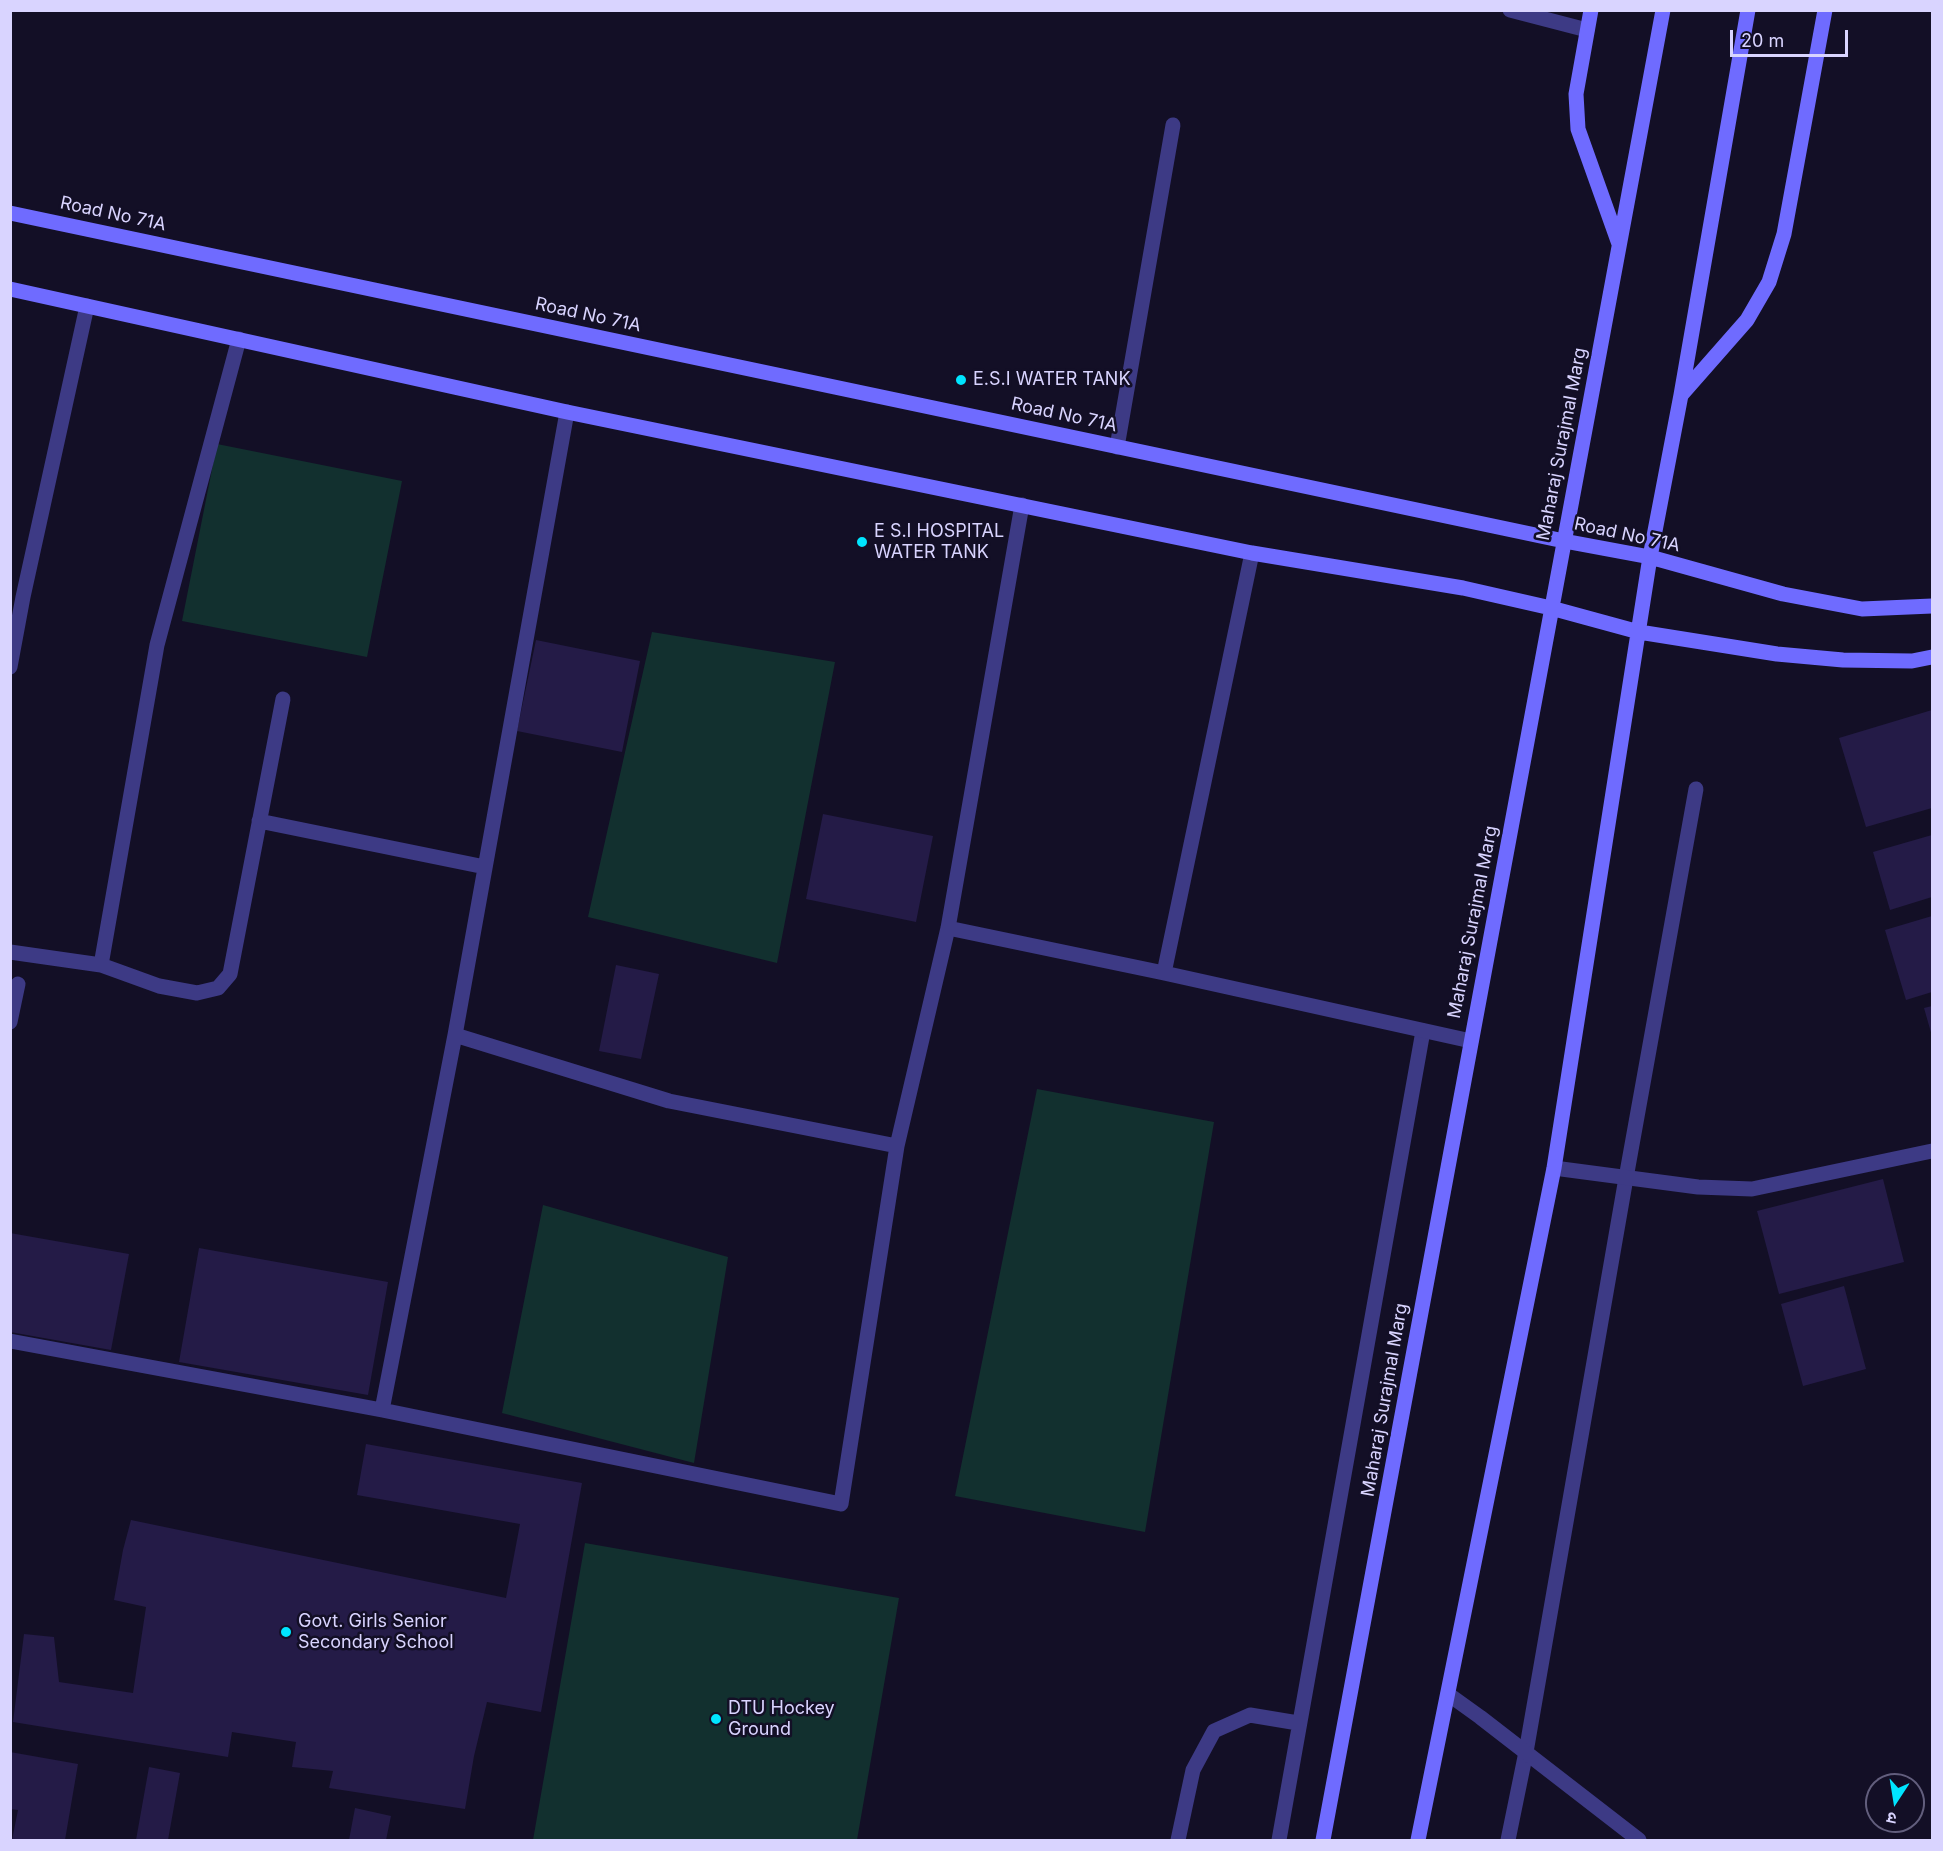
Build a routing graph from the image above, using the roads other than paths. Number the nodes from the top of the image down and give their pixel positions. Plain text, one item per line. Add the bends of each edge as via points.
1 (1510, 10) edge
2 (1591, 10) edge
3 (1663, 10) edge
4 (1748, 10) edge
5 (1825, 10) edge
6 (1587, 30) junction
7 (1173, 125) dead end
8 (10, 213) edge
9 (1619, 244) junction
10 (10, 289) edge
11 (87, 306) junction
12 (239, 339) junction
13 (1680, 396) junction
14 (567, 412) junction
15 (1117, 447) junction
16 (1022, 505) junction
17 (1564, 541) junction
18 (1252, 553) junction
19 (1650, 557) junction
20 (17, 596) edge
21 (1932, 606) edge
22 (1551, 608) junction
23 (1639, 632) junction
24 (1932, 657) edge
25 (10, 667) edge
26 (282, 699) dead end
27 (1696, 789) dead end
28 (259, 820) junction
29 (485, 867) junction
30 (948, 928) junction
31 (10, 952) edge
32 (101, 965) junction
33 (1164, 973) junction
34 (18, 984) dead end
35 (10, 1022) edge
36 (1423, 1030) junction
37 (455, 1035) junction
38 (1471, 1041) junction
39 (897, 1146) junction
40 (1932, 1151) edge
41 (1554, 1168) junction
42 (1626, 1178) junction
43 (10, 1341) edge
44 (382, 1410) junction
45 (1448, 1694) junction
46 (1298, 1723) junction
47 (1526, 1752) junction
48 (1178, 1840) edge
49 (1279, 1840) edge
50 (1323, 1840) edge
51 (1418, 1840) edge
52 (1508, 1840) edge
53 (1639, 1840) edge

1 - 6 street
2 - 6 street
3 - 9 street, Maharaj Surajmal Marg
4 - 13 street
5 - 13 street via 1784,234 1769,282 1747,320
6 - 9 street via 1576,94 1578,129
7 - 15 street
8 - 15 street, Road No 71A
9 - 17 street, Maharaj Surajmal Marg
10 - 11 street
11 - 12 street
11 - 20 street
12 - 14 street
12 - 32 street via 157,645
13 - 19 street
14 - 16 street
14 - 29 street
15 - 17 street, Road No 71A
16 - 18 street
16 - 30 street
17 - 19 street, Road No 71A
17 - 22 street, Maharaj Surajmal Marg
18 - 22 street via 1463,588
18 - 33 street
19 - 21 street, Road No 71A via 1783,594 1862,609
19 - 23 street
20 - 25 street
22 - 23 street
22 - 38 street, Maharaj Surajmal Marg
23 - 24 street via 1777,654 1843,660 1912,661
23 - 41 street
26 - 28 street
27 - 42 street
28 - 29 street
28 - 32 street via 230,974 218,988 197,993 159,986
29 - 37 street
30 - 33 street
30 - 39 street
31 - 32 street
33 - 36 street
34 - 35 street
36 - 38 street
36 - 46 street
37 - 39 street via 669,1101
37 - 44 street
38 - 50 street, Maharaj Surajmal Marg
39 - 44 street via 841,1504
40 - 42 street via 1752,1189
41 - 42 street
41 - 45 street
42 - 47 street
43 - 44 street
45 - 47 street
45 - 51 street
46 - 48 street via 1250,1715 1214,1731 1193,1770
46 - 49 street
47 - 52 street
47 - 53 street

